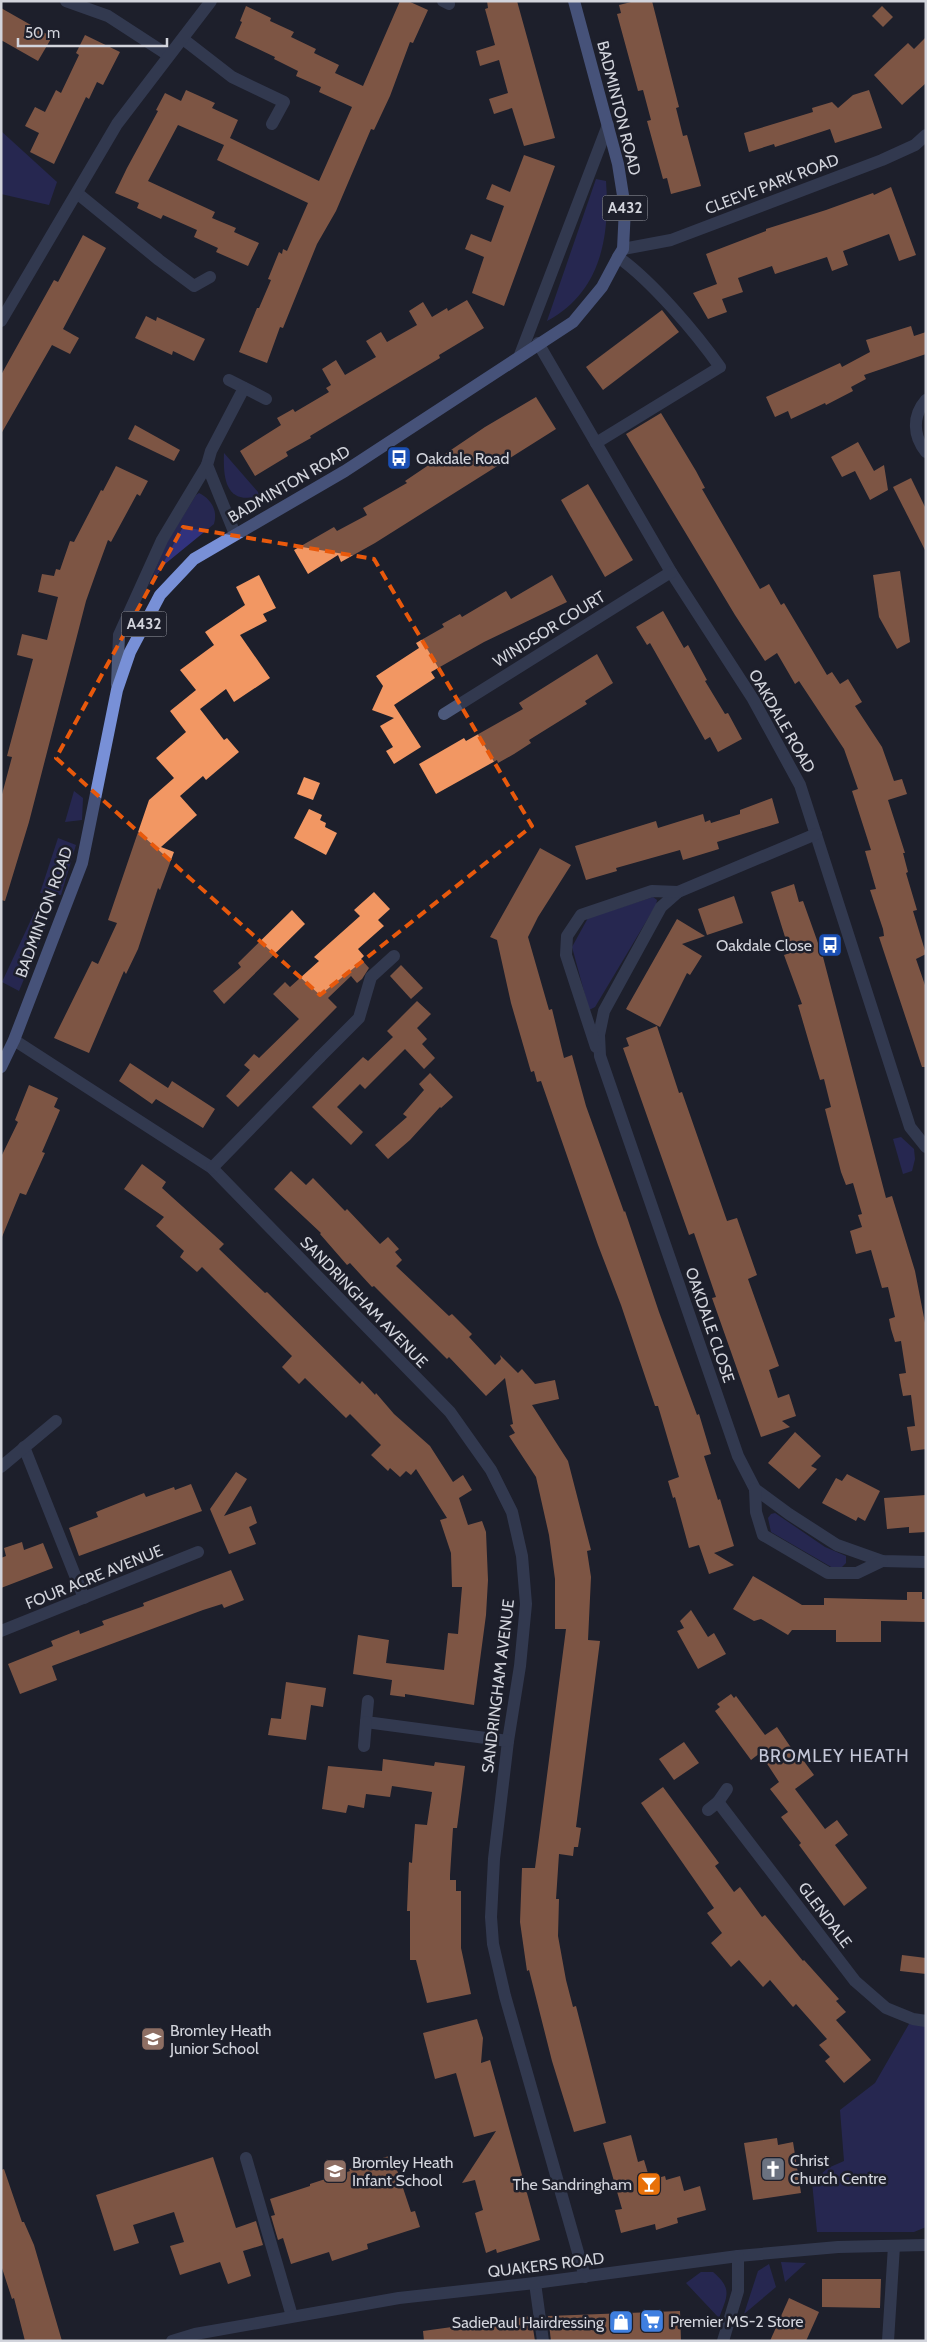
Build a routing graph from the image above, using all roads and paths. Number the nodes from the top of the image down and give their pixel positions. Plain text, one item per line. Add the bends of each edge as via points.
1 (66, 1) edge
2 (211, 1) edge
3 (574, 1) edge
4 (183, 39) junction
5 (168, 55) junction
6 (272, 124) dead end
7 (608, 125) junction
8 (926, 135) edge
9 (77, 193) junction
10 (620, 253) junction
11 (210, 277) dead end
12 (1, 322) edge
13 (538, 344) junction
14 (520, 355) junction
15 (229, 380) dead end
16 (244, 388) junction
17 (266, 398) dead end
18 (926, 400) edge
19 (596, 443) junction
20 (926, 452) edge
21 (207, 465) junction
22 (235, 534) junction
23 (671, 572) junction
24 (117, 690) junction
25 (444, 714) dead end
26 (816, 834) junction
27 (678, 892) junction
28 (394, 956) dead end
29 (14, 1040) junction
30 (600, 1056) junction
31 (1, 1067) edge
32 (926, 1147) edge
33 (212, 1168) junction
34 (56, 1421) dead end
35 (24, 1447) junction
36 (1, 1467) edge
37 (756, 1488) junction
38 (198, 1552) dead end
39 (882, 1562) junction
40 (926, 1562) edge
41 (84, 1598) junction
42 (1, 1631) edge
43 (368, 1701) dead end
44 (366, 1722) junction
45 (508, 1741) junction
46 (364, 1746) dead end
47 (727, 1789) dead end
48 (718, 1802) junction
49 (708, 1810) dead end
50 (926, 2021) edge
51 (246, 2158) dead end
52 (926, 2245) edge
53 (894, 2246) junction
54 (738, 2256) junction
55 (586, 2277) junction
56 (536, 2284) junction
57 (292, 2316) junction
58 (172, 2341) edge
59 (543, 2341) edge
60 (724, 2341) edge
61 (888, 2341) edge

1 - 5 street via 108,16
2 - 4 street
3 - 7 main road, BADMINTON ROAD / A432
4 - 5 street
4 - 6 street via 232,77 284,102
5 - 9 street via 117,124
7 - 10 main road, BADMINTON ROAD / A432 via 625,208
7 - 14 street
8 - 10 street, CLEEVE PARK ROAD via 915,145 882,160 680,236
9 - 11 street via 194,286
9 - 12 street
10 - 13 main road, BADMINTON ROAD / A432 via 602,287 573,322
10 - 19 street via 720,367
13 - 14 main road, BADMINTON ROAD / A432
13 - 19 street, OAKDALE ROAD
14 - 22 main road, BADMINTON ROAD / A432 via 345,471
15 - 16 street
16 - 17 street
16 - 21 street
18 - 20 street via 920,407 915,424 917,442
19 - 23 street, OAKDALE ROAD
21 - 22 street
21 - 24 street via 162,540 119,635
22 - 24 main road, BADMINTON ROAD / A432 via 194,559 160,595 130,652
23 - 25 street, WINDSOR COURT
23 - 26 street, OAKDALE ROAD via 753,699 800,785
24 - 29 main road, BADMINTON ROAD / A432 via 82,863
26 - 27 street, OAKDALE CLOSE
26 - 32 street, OAKDALE ROAD via 910,1127
27 - 30 street, OAKDALE CLOSE via 661,907 604,1012 599,1034
27 - 30 street, OAKDALE CLOSE via 652,891 581,915 567,936 566,955
28 - 33 street via 371,977 359,1018
29 - 31 main road, BADMINTON ROAD / A432
29 - 33 street, SANDRINGHAM AVENUE
30 - 37 street, OAKDALE CLOSE via 738,1456
33 - 45 street, SANDRINGHAM AVENUE via 450,1412 492,1470 512,1512 522,1556 526,1604
34 - 35 street
35 - 36 street
35 - 41 street
37 - 39 street, OAKDALE CLOSE via 789,1514 837,1544
37 - 39 street, OAKDALE CLOSE via 756,1512 763,1535 828,1573 857,1573
38 - 41 street, FOUR ACRE AVENUE
39 - 40 street, OAKDALE CLOSE
41 - 42 street, FOUR ACRE AVENUE
43 - 44 street
44 - 45 street
44 - 46 street
45 - 55 street, SANDRINGHAM AVENUE via 492,1889 493,1944
47 - 48 street
48 - 49 street
48 - 50 street, GLENDALE via 855,1981 886,2008
51 - 57 street
52 - 53 street, QUAKERS ROAD
53 - 54 street, QUAKERS ROAD via 838,2247
53 - 61 street
54 - 55 street, QUAKERS ROAD
54 - 60 street via 738,2291
55 - 56 street, QUAKERS ROAD
56 - 57 street, QUAKERS ROAD via 399,2298
56 - 59 street
57 - 58 street, QUAKERS ROAD

